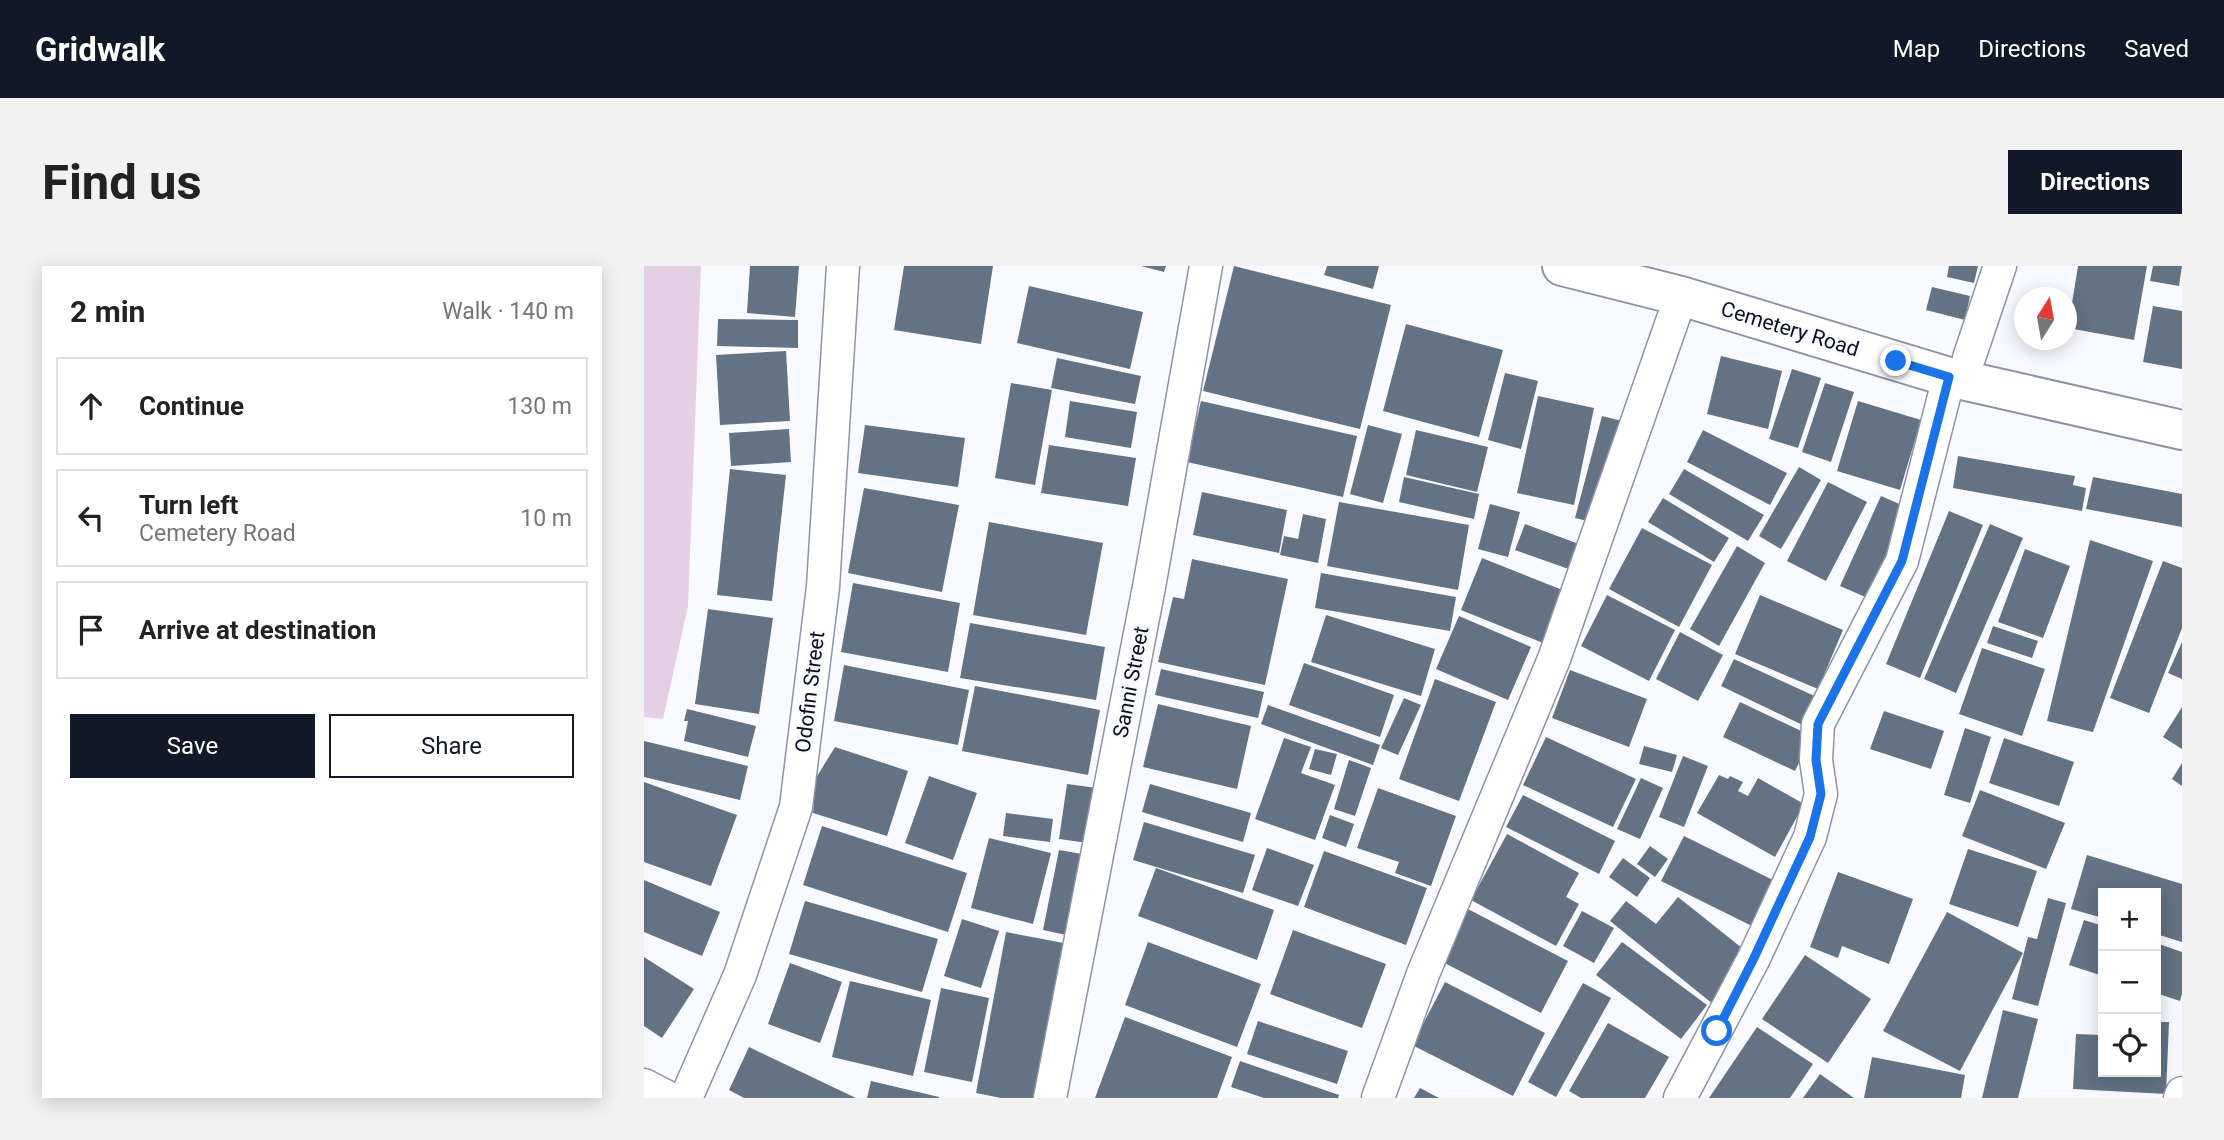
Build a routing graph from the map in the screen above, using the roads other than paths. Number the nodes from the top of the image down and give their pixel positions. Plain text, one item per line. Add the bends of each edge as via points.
1 (843, 266) edge
2 (1206, 266) edge
3 (1562, 266) edge
4 (1654, 266) edge
5 (2000, 266) edge
6 (1681, 296) junction
7 (1959, 367) junction
8 (2182, 405) edge
9 (2182, 430) edge
10 (644, 1085) edge
11 (669, 1098) edge
12 (686, 1098) edge
13 (1050, 1098) edge
14 (1378, 1098) edge
15 (1680, 1098) edge

1 - 12 street, Odofin Street via 822,587 796,807 740,975
2 - 13 street, Sanni Street
3 - 6 main road, Cemetery Road
4 - 7 main road, Cemetery Road
5 - 7 street
6 - 7 main road, Cemetery Road
6 - 14 street via 1554,659 1423,974
7 - 8 main road, Cemetery Road
7 - 9 main road, Cemetery Road
7 - 15 street via 1902,561 1818,724 1816,760 1821,794 1810,837 1754,958
10 - 11 street

